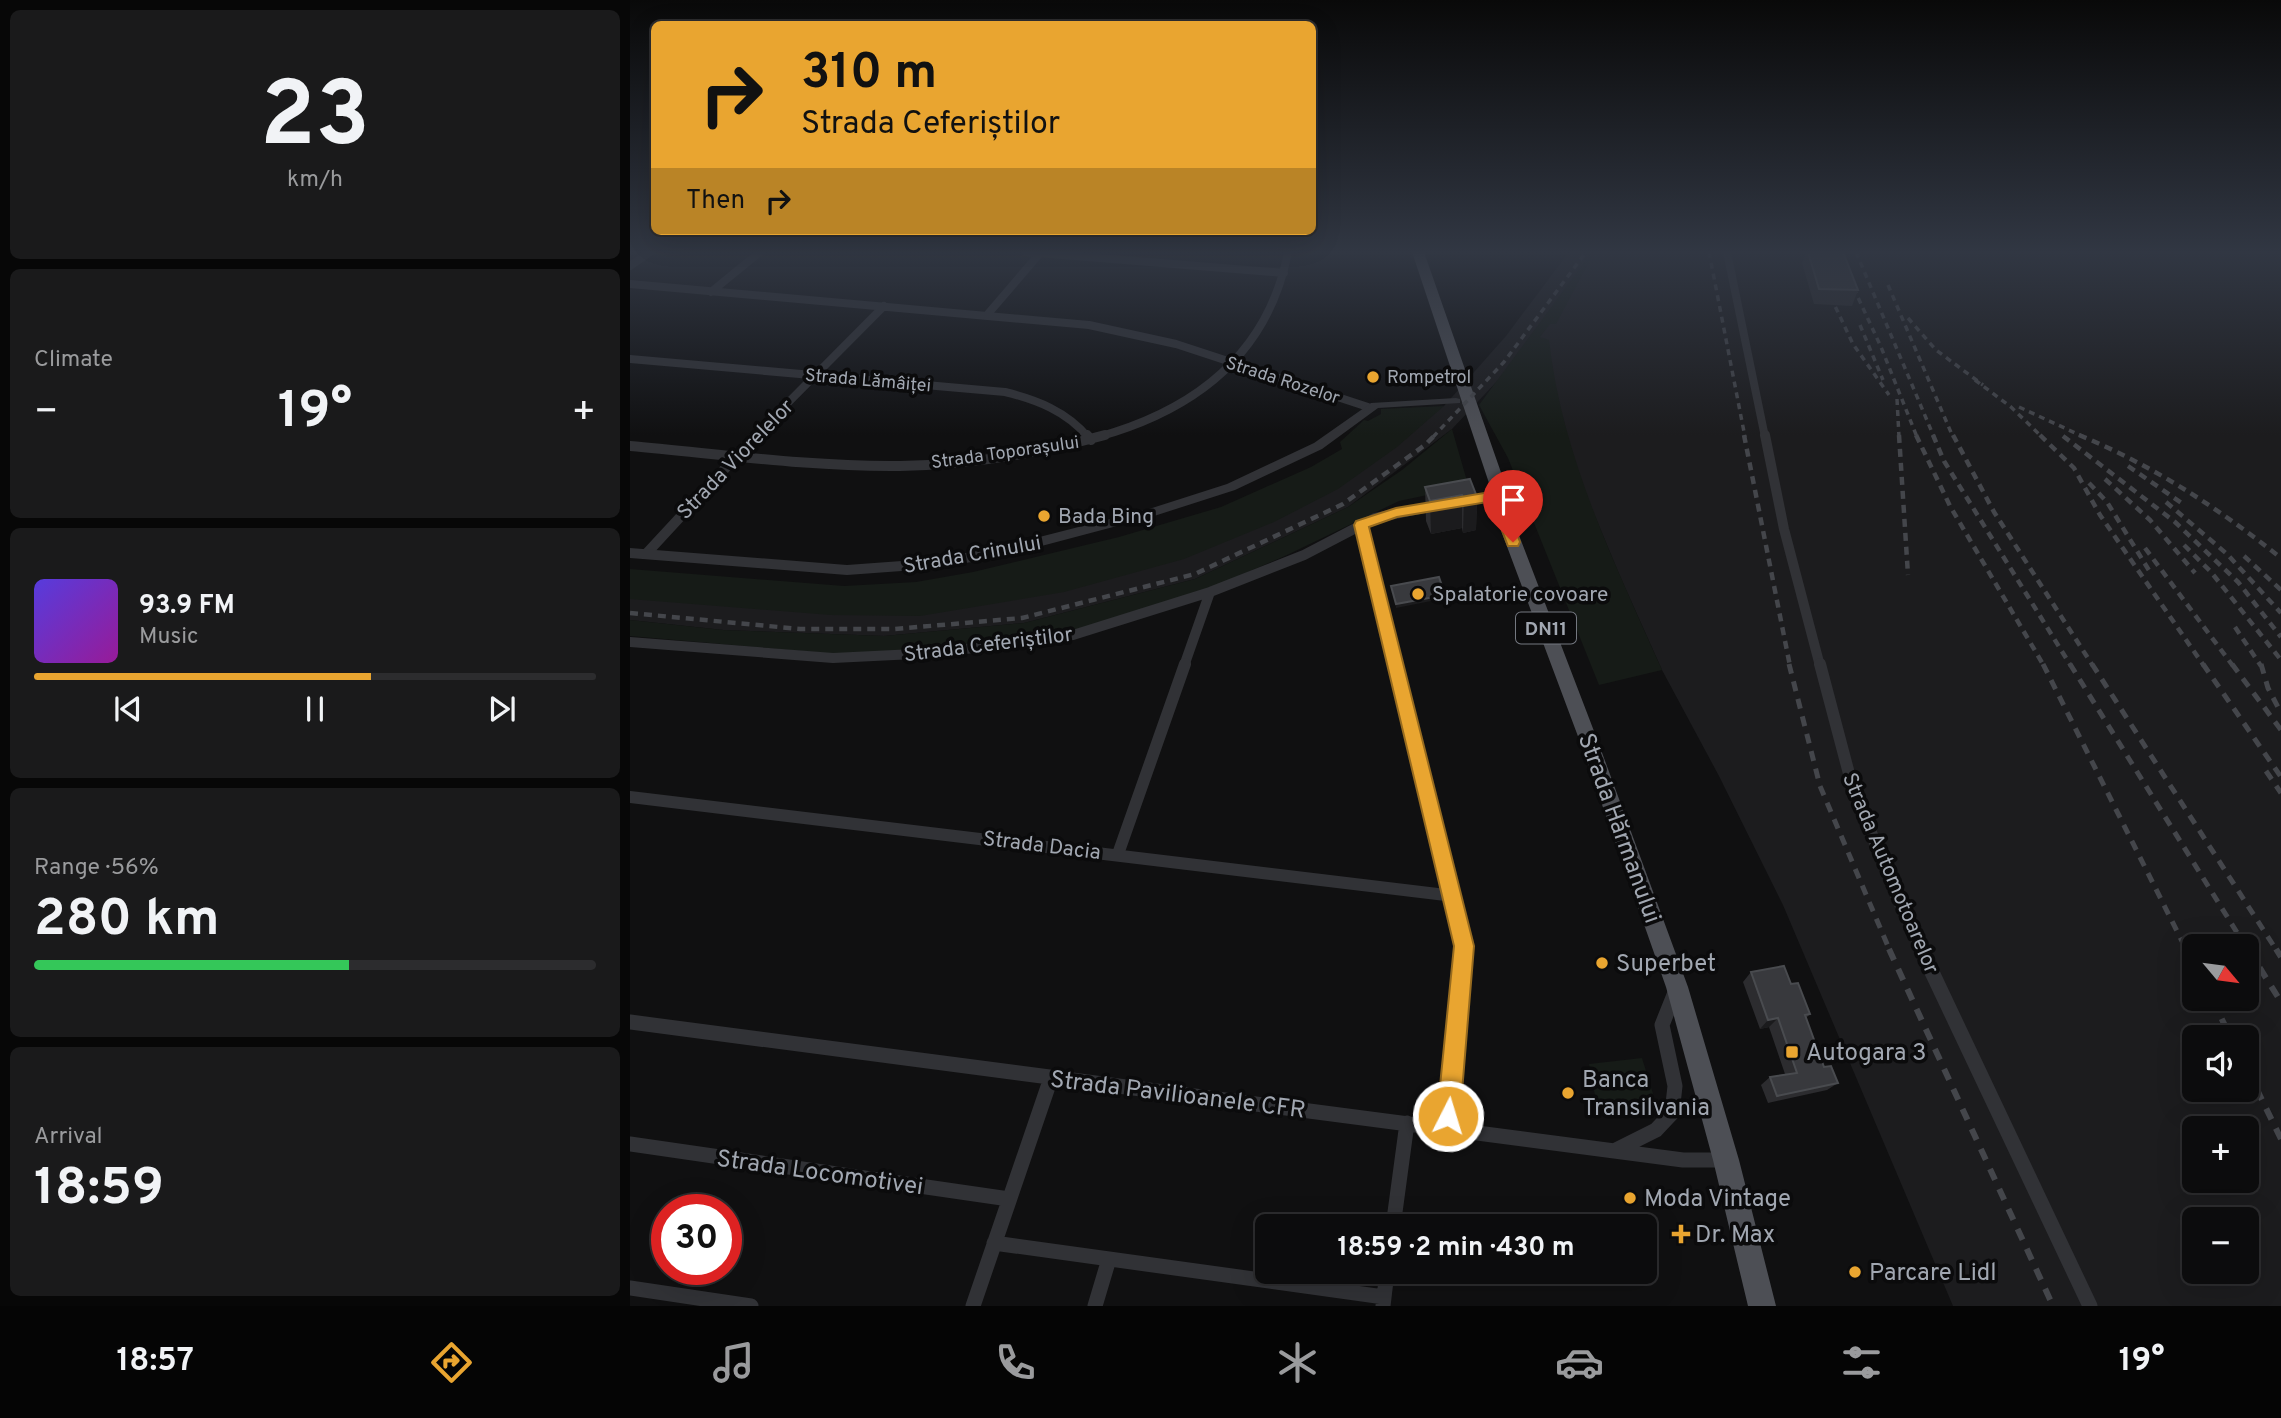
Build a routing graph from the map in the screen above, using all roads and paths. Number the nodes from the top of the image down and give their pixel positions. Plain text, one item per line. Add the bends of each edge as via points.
1 (877, 313) edge
2 (964, 313) edge
3 (1266, 313) edge
4 (1426, 313) edge
5 (1439, 313) edge
6 (1739, 313) edge
7 (987, 315) joint
8 (630, 359) edge
9 (1233, 363) junction
10 (816, 375) junction
11 (1456, 401) junction
12 (1368, 407) junction
13 (1091, 440) junction
14 (630, 446) edge
15 (736, 455) junction
16 (1490, 497) junction
17 (1459, 502) edge
18 (1447, 504) edge
19 (1504, 517) junction
20 (1361, 525) junction
21 (630, 553) edge
22 (646, 554) junction
23 (1210, 592) junction
24 (630, 642) edge
25 (630, 797) edge
26 (1118, 854) junction
27 (1454, 896) junction
28 (1677, 988) junction
29 (630, 1022) edge
30 (1051, 1078) junction
31 (1407, 1123) junction
32 (1447, 1128) junction
33 (630, 1144) edge
34 (1614, 1151) junction
35 (1726, 1160) junction
36 (1009, 1199) junction
37 (1395, 1214) edge
38 (994, 1243) junction
39 (1109, 1259) junction
40 (1385, 1284) edge
41 (630, 1288) edge
42 (1383, 1302) edge
43 (751, 1306) edge
44 (973, 1306) edge
45 (1095, 1306) edge
46 (1762, 1306) edge
47 (2090, 1306) edge

1 - 10 street, Strada Viorelelor
2 - 7 street, Strada Rozelor
3 - 9 street, Strada Toporașului via 1256,335
4 - 11 main road, Strada Hărmanului / DN11
5 - 19 main road, Strada Hărmanului / DN11 via 1503,501
6 - 47 street, Strada Automotoarelor via 1783,529 1852,785 1898,900
7 - 9 street, Strada Rozelor via 1110,329
8 - 10 street, Strada Lămâiței
9 - 12 street, Strada Rozelor
9 - 13 street, Strada Toporașului via 1167,412
10 - 13 street, Strada Lămâiței via 1027,397 1059,410
10 - 15 street, Strada Viorelelor
11 - 12 street, Strada Rozelor
11 - 16 main road, Strada Hărmanului / DN11
12 - 22 street, Strada Crinului via 1318,446 1231,487 996,553 847,570
13 - 15 street, Strada Toporașului via 988,458 902,466
14 - 15 street, Strada Toporașului
15 - 22 street, Strada Viorelelor
16 - 17 street
16 - 19 main road, Strada Hărmanului / DN11
18 - 20 street, Strada Ceferiștilor via 1396,512
19 - 28 main road, Strada Hărmanului / DN11
20 - 23 street, Strada Ceferiștilor via 1304,555
20 - 27 street
21 - 22 street, Strada Crinului
23 - 24 street, Strada Ceferiștilor via 1073,635 935,653 833,658
23 - 26 street
25 - 26 street, Strada Dacia
26 - 27 street, Strada Dacia
27 - 32 street via 1464,946
28 - 34 street via 1662,1022 1678,1090 1676,1109 1669,1120
28 - 35 main road, Strada Hărmanului / DN11
29 - 30 street, Strada Pavilioanele CFR
30 - 31 street, Strada Pavilioanele CFR
30 - 36 street
31 - 32 street, Strada Pavilioanele CFR
31 - 37 street
32 - 34 street, Strada Pavilioanele CFR
33 - 36 street, Strada Locomotivei
34 - 35 street, Strada Pavilioanele CFR
35 - 46 main road, Strada Hărmanului / DN11
36 - 38 street
38 - 39 street
38 - 44 street
39 - 42 street
39 - 45 street
40 - 42 street
41 - 43 street

